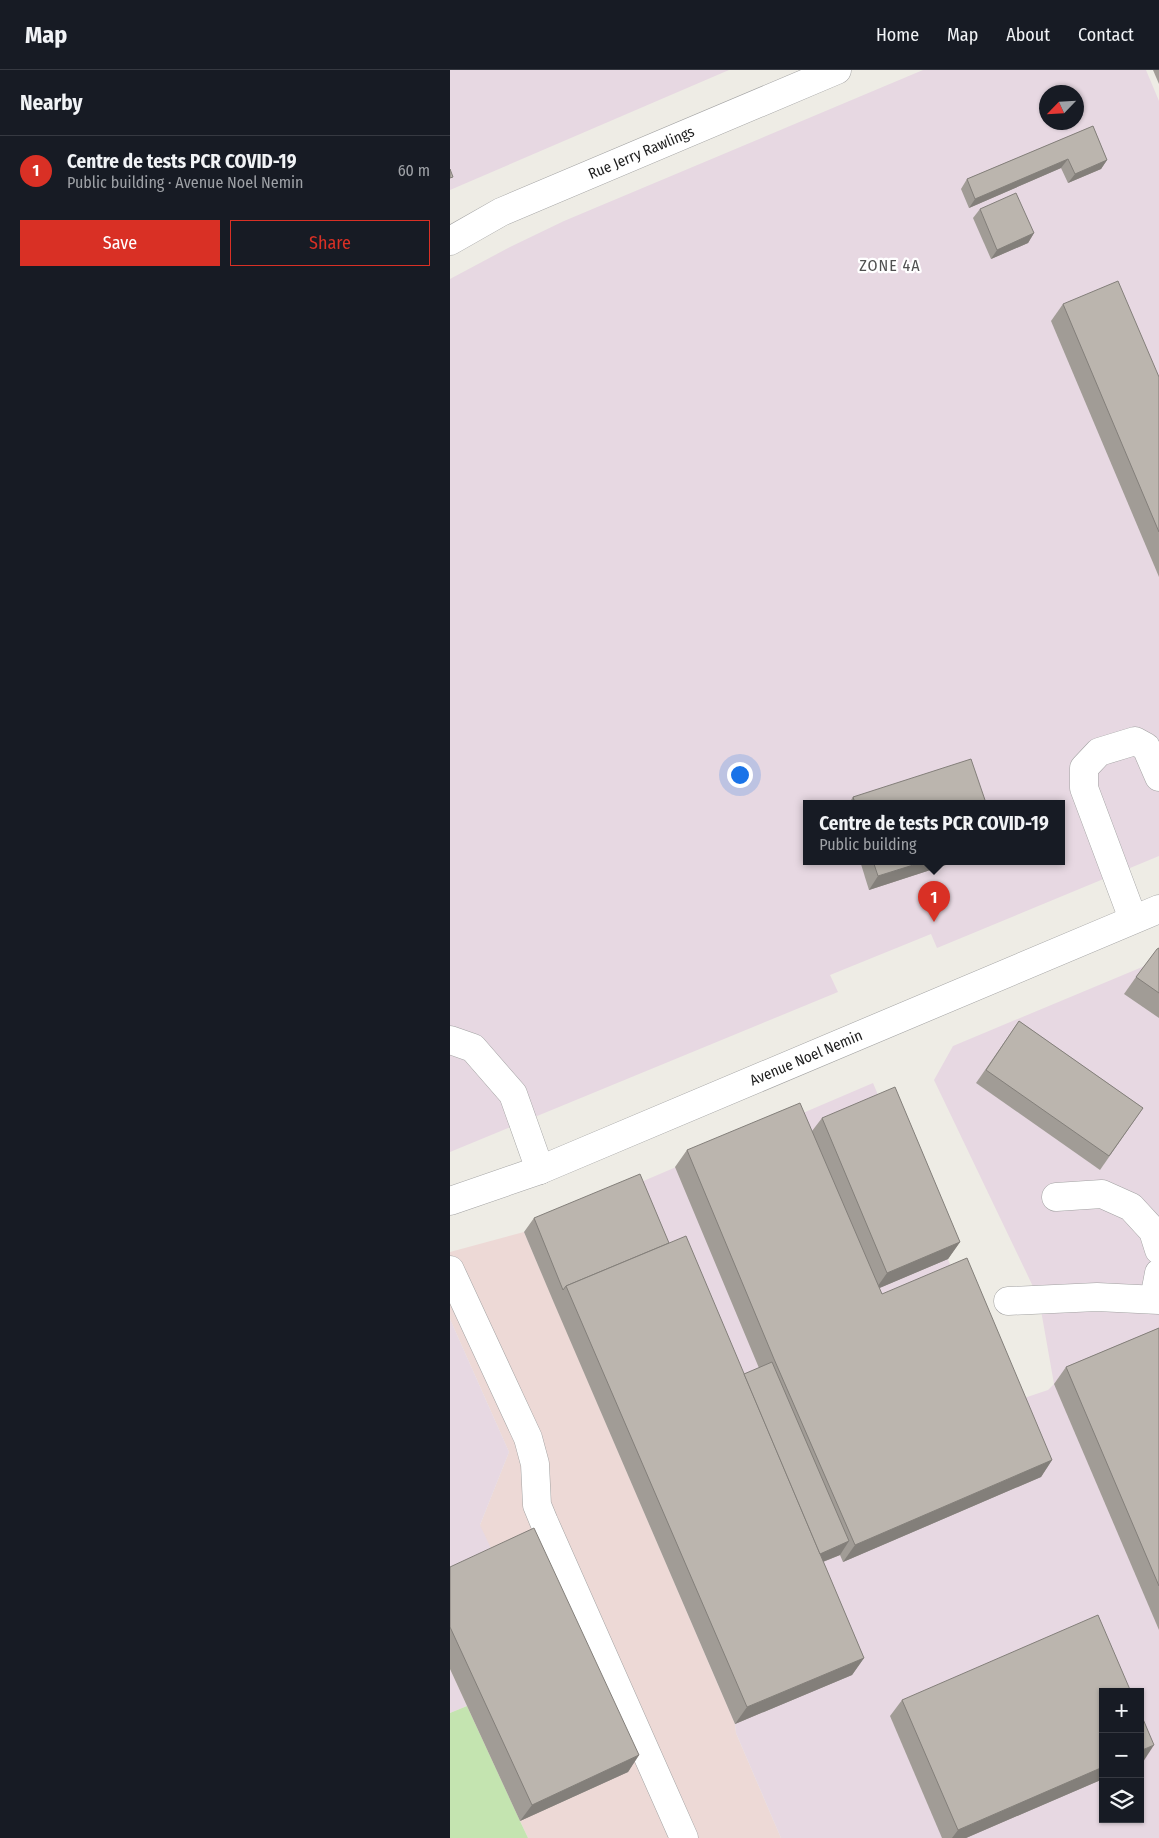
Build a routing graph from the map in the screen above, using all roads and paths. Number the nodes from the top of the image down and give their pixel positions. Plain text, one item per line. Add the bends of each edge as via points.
1 (837, 70) edge
2 (450, 241) edge
3 (1159, 777) edge
4 (1159, 909) edge
5 (1134, 919) junction
6 (450, 1040) edge
7 (540, 1170) junction
8 (1056, 1197) dead end
9 (450, 1201) edge
10 (1159, 1250) edge
11 (450, 1270) edge
12 (1157, 1291) edge
13 (1008, 1301) dead end
14 (684, 1838) edge

1 - 2 street, Rue Jerry Rawlings via 501,212
3 - 5 street via 1146,747 1135,741 1099,752 1084,768 1084,788
4 - 5 street, Avenue Noel Nemin
5 - 7 street, Avenue Noel Nemin
6 - 7 street via 473,1048 513,1094
7 - 9 street, Avenue Noel Nemin
8 - 10 street via 1102,1194 1131,1207 1153,1231
11 - 14 street via 528,1438 535,1464 537,1505
12 - 13 street

